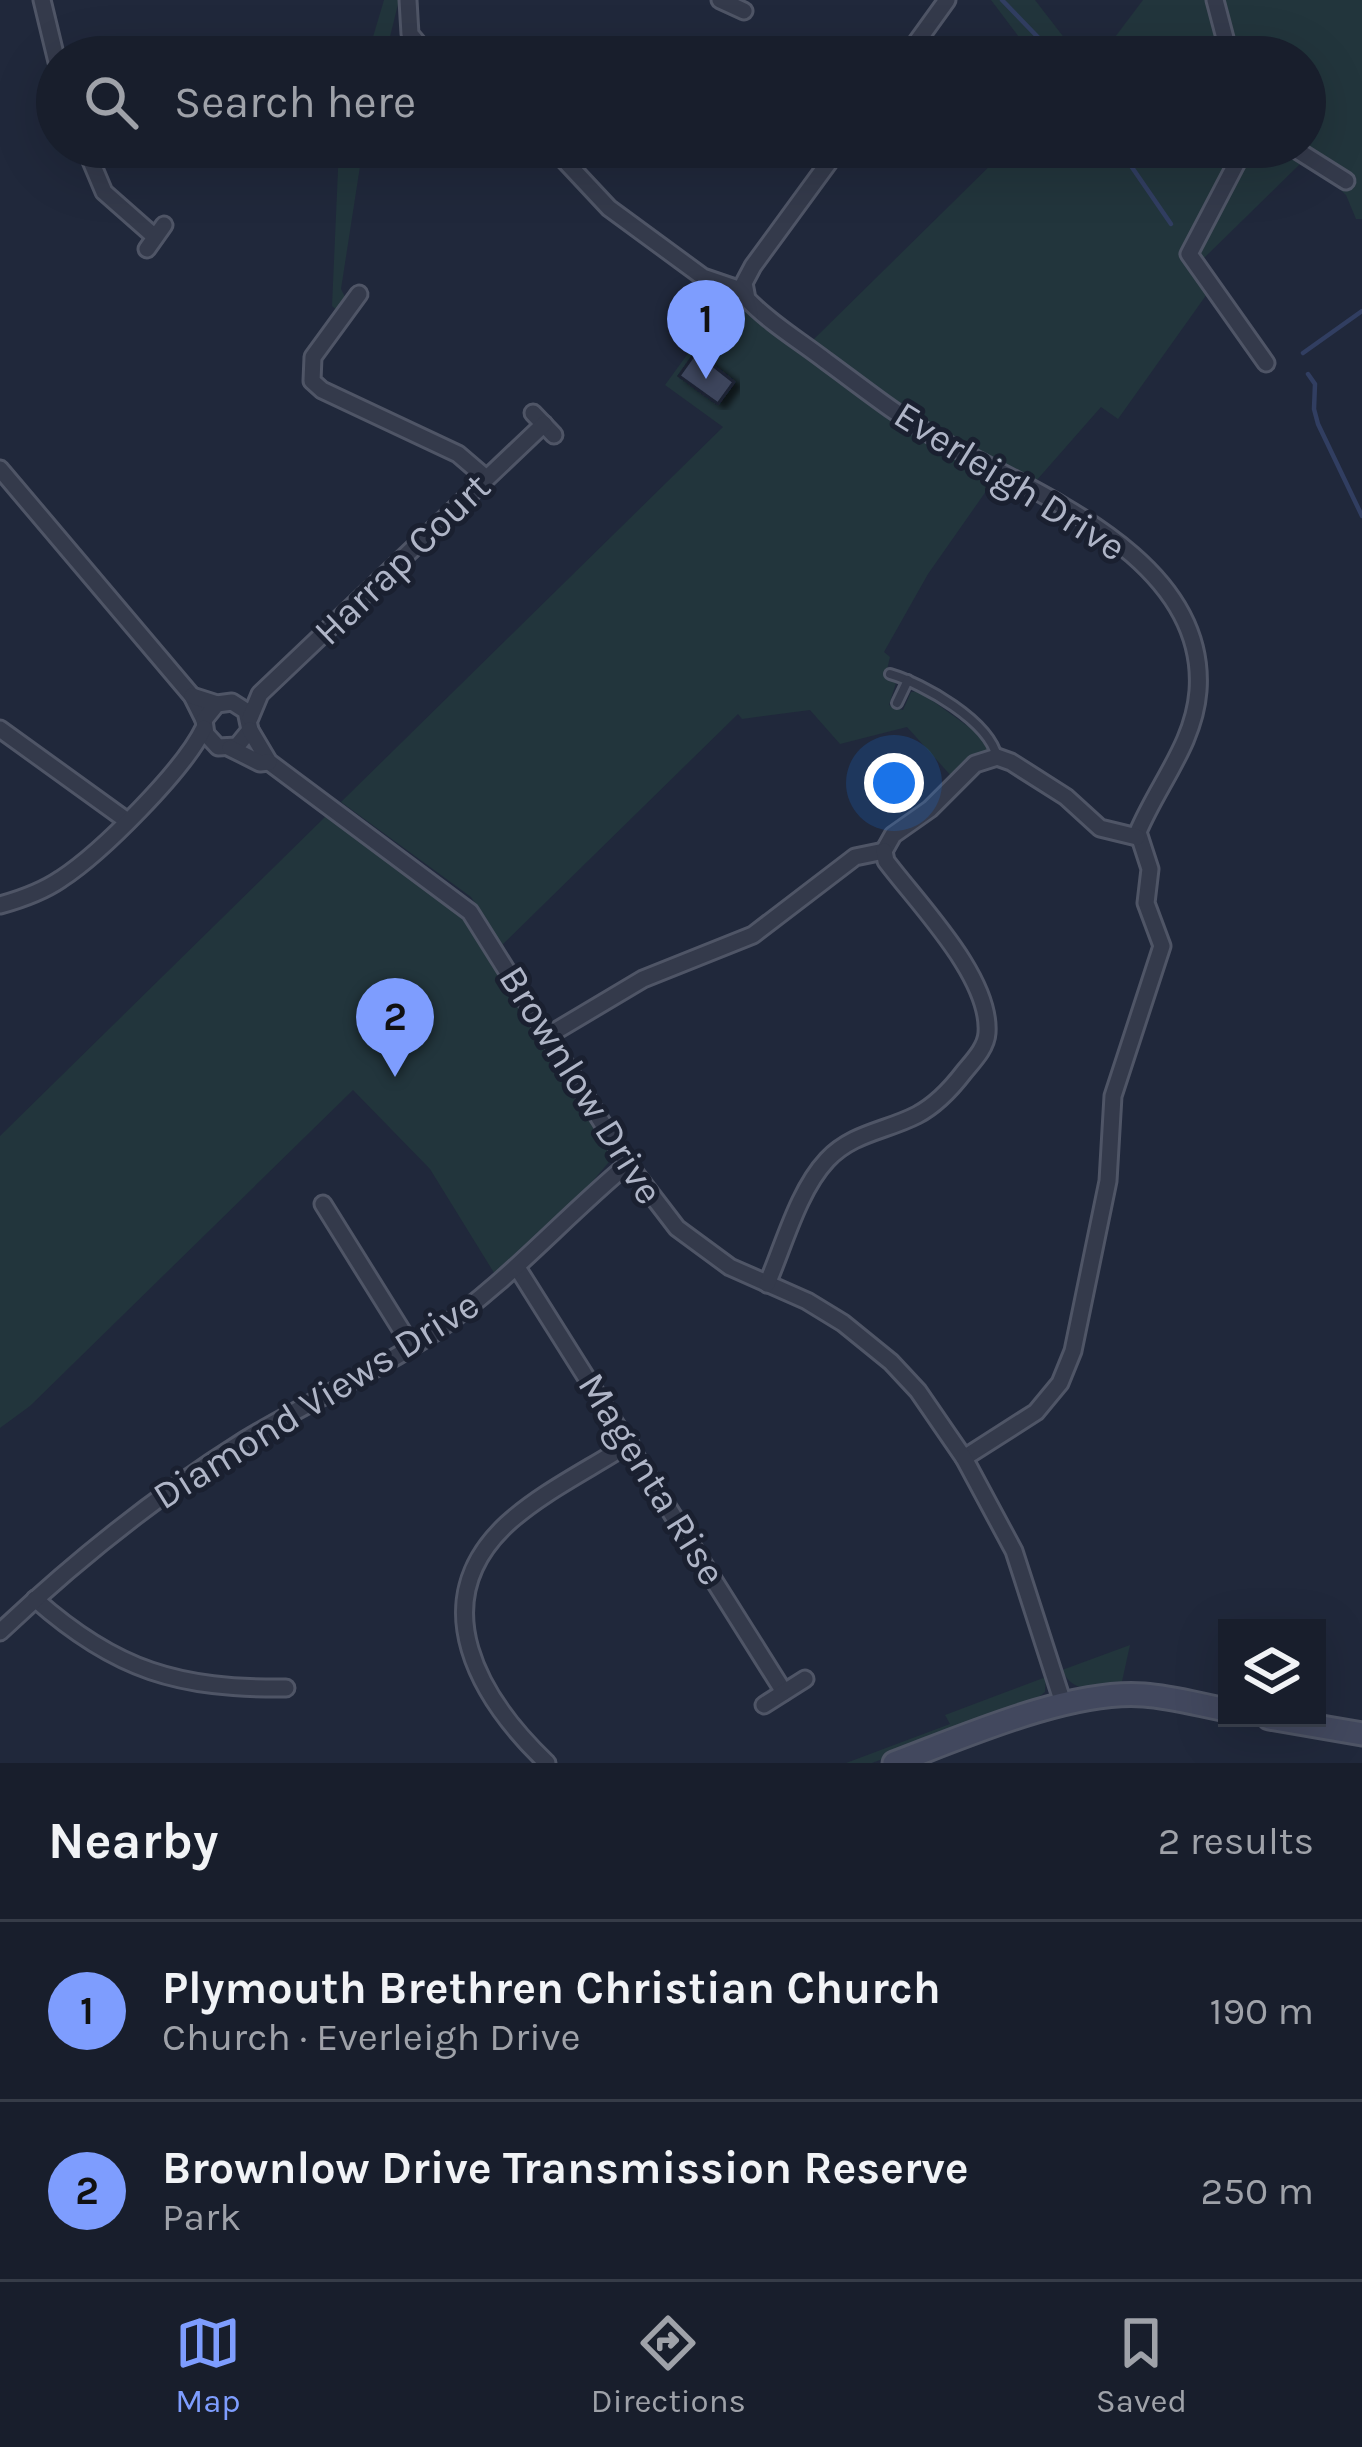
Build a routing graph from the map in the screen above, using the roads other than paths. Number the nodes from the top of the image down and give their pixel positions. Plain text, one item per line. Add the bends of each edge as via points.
1 (42, 0) edge
2 (408, 0) edge
3 (720, 0) edge
4 (947, 0) edge
5 (1215, 0) edge
6 (743, 11) dead end
7 (51, 36) edge
8 (412, 36) edge
9 (921, 36) edge
10 (1224, 36) edge
11 (94, 168) edge
12 (572, 168) edge
13 (824, 168) edge
14 (1234, 168) edge
15 (1324, 168) edge
16 (1346, 182) dead end
17 (156, 237) dead end
18 (744, 291) junction
19 (359, 294) dead end
20 (1266, 363) dead end
21 (544, 424) dead end
22 (0, 469) edge
23 (486, 478) junction
24 (890, 674) dead end
25 (908, 680) junction
26 (260, 694) junction
27 (192, 696) junction
28 (225, 703) junction
29 (897, 703) dead end
30 (204, 724) junction
31 (250, 724) junction
32 (3, 725) edge
33 (224, 748) junction
34 (997, 757) junction
35 (188, 760) junction
36 (269, 762) junction
37 (126, 820) junction
38 (1137, 837) junction
39 (884, 851) junction
40 (0, 905) edge
41 (549, 1035) junction
42 (628, 1163) junction
43 (323, 1204) dead end
44 (518, 1269) junction
45 (767, 1284) junction
46 (412, 1347) junction
47 (630, 1443) junction
48 (964, 1458) junction
49 (35, 1598) junction
50 (0, 1632) edge
51 (805, 1679) dead end
52 (286, 1688) dead end
53 (784, 1692) junction
54 (764, 1705) dead end
55 (1064, 1706) junction
56 (1218, 1708) edge
57 (1321, 1727) edge
58 (1362, 1734) edge
59 (547, 1763) edge
60 (894, 1763) edge

1 - 7 street
2 - 8 street
3 - 6 street
4 - 9 street
5 - 10 street
11 - 17 street via 104,192
12 - 18 street, Everleigh Drive via 609,208 704,277
13 - 18 street via 752,266
14 - 20 street via 1189,254
15 - 16 street
18 - 38 street, Everleigh Drive via 916,426 1103,534 1175,600 1195,650 1198,696 1184,746
19 - 23 street via 304,377 458,454
21 - 23 street, Harrap Court
22 - 27 street
23 - 26 street, Harrap Court
24 - 25 lane
25 - 29 lane
25 - 34 lane via 984,731
26 - 28 street, Harrap Court
26 - 31 street, Harrap Court
27 - 28 street
27 - 30 street
28 - 30 street
28 - 31 street
30 - 33 street via 208,740
30 - 35 street
31 - 33 street via 243,742
31 - 36 street, Brownlow Drive
32 - 37 street
33 - 35 street
33 - 36 street, Brownlow Drive
34 - 38 street via 1066,797 1100,828
34 - 39 street via 975,764
35 - 37 street
36 - 41 street, Brownlow Drive via 470,911
37 - 40 street via 66,877
38 - 48 street via 1162,946 1110,1108 1108,1181 1073,1351 1036,1412
39 - 41 street via 854,857 753,935 643,980
39 - 45 street via 969,970 986,1040 934,1103 854,1138 828,1159
41 - 42 street, Brownlow Drive
42 - 44 street, Diamond Views Drive
42 - 45 street, Brownlow Drive via 689,1239
43 - 46 street
44 - 46 street, Diamond Views Drive
44 - 47 street, Magenta Rise
45 - 48 street, Brownlow Drive via 876,1348
46 - 49 street, Diamond Views Drive via 195,1472
47 - 53 street, Magenta Rise
47 - 59 street via 511,1520 481,1558 469,1590 475,1670 504,1718
48 - 55 street, Brownlow Drive via 1013,1551
49 - 50 street, Diamond Views Drive
49 - 52 street via 92,1645 148,1672 202,1685
51 - 53 street
53 - 54 street
55 - 56 street via 1144,1695
55 - 60 street
57 - 58 street

